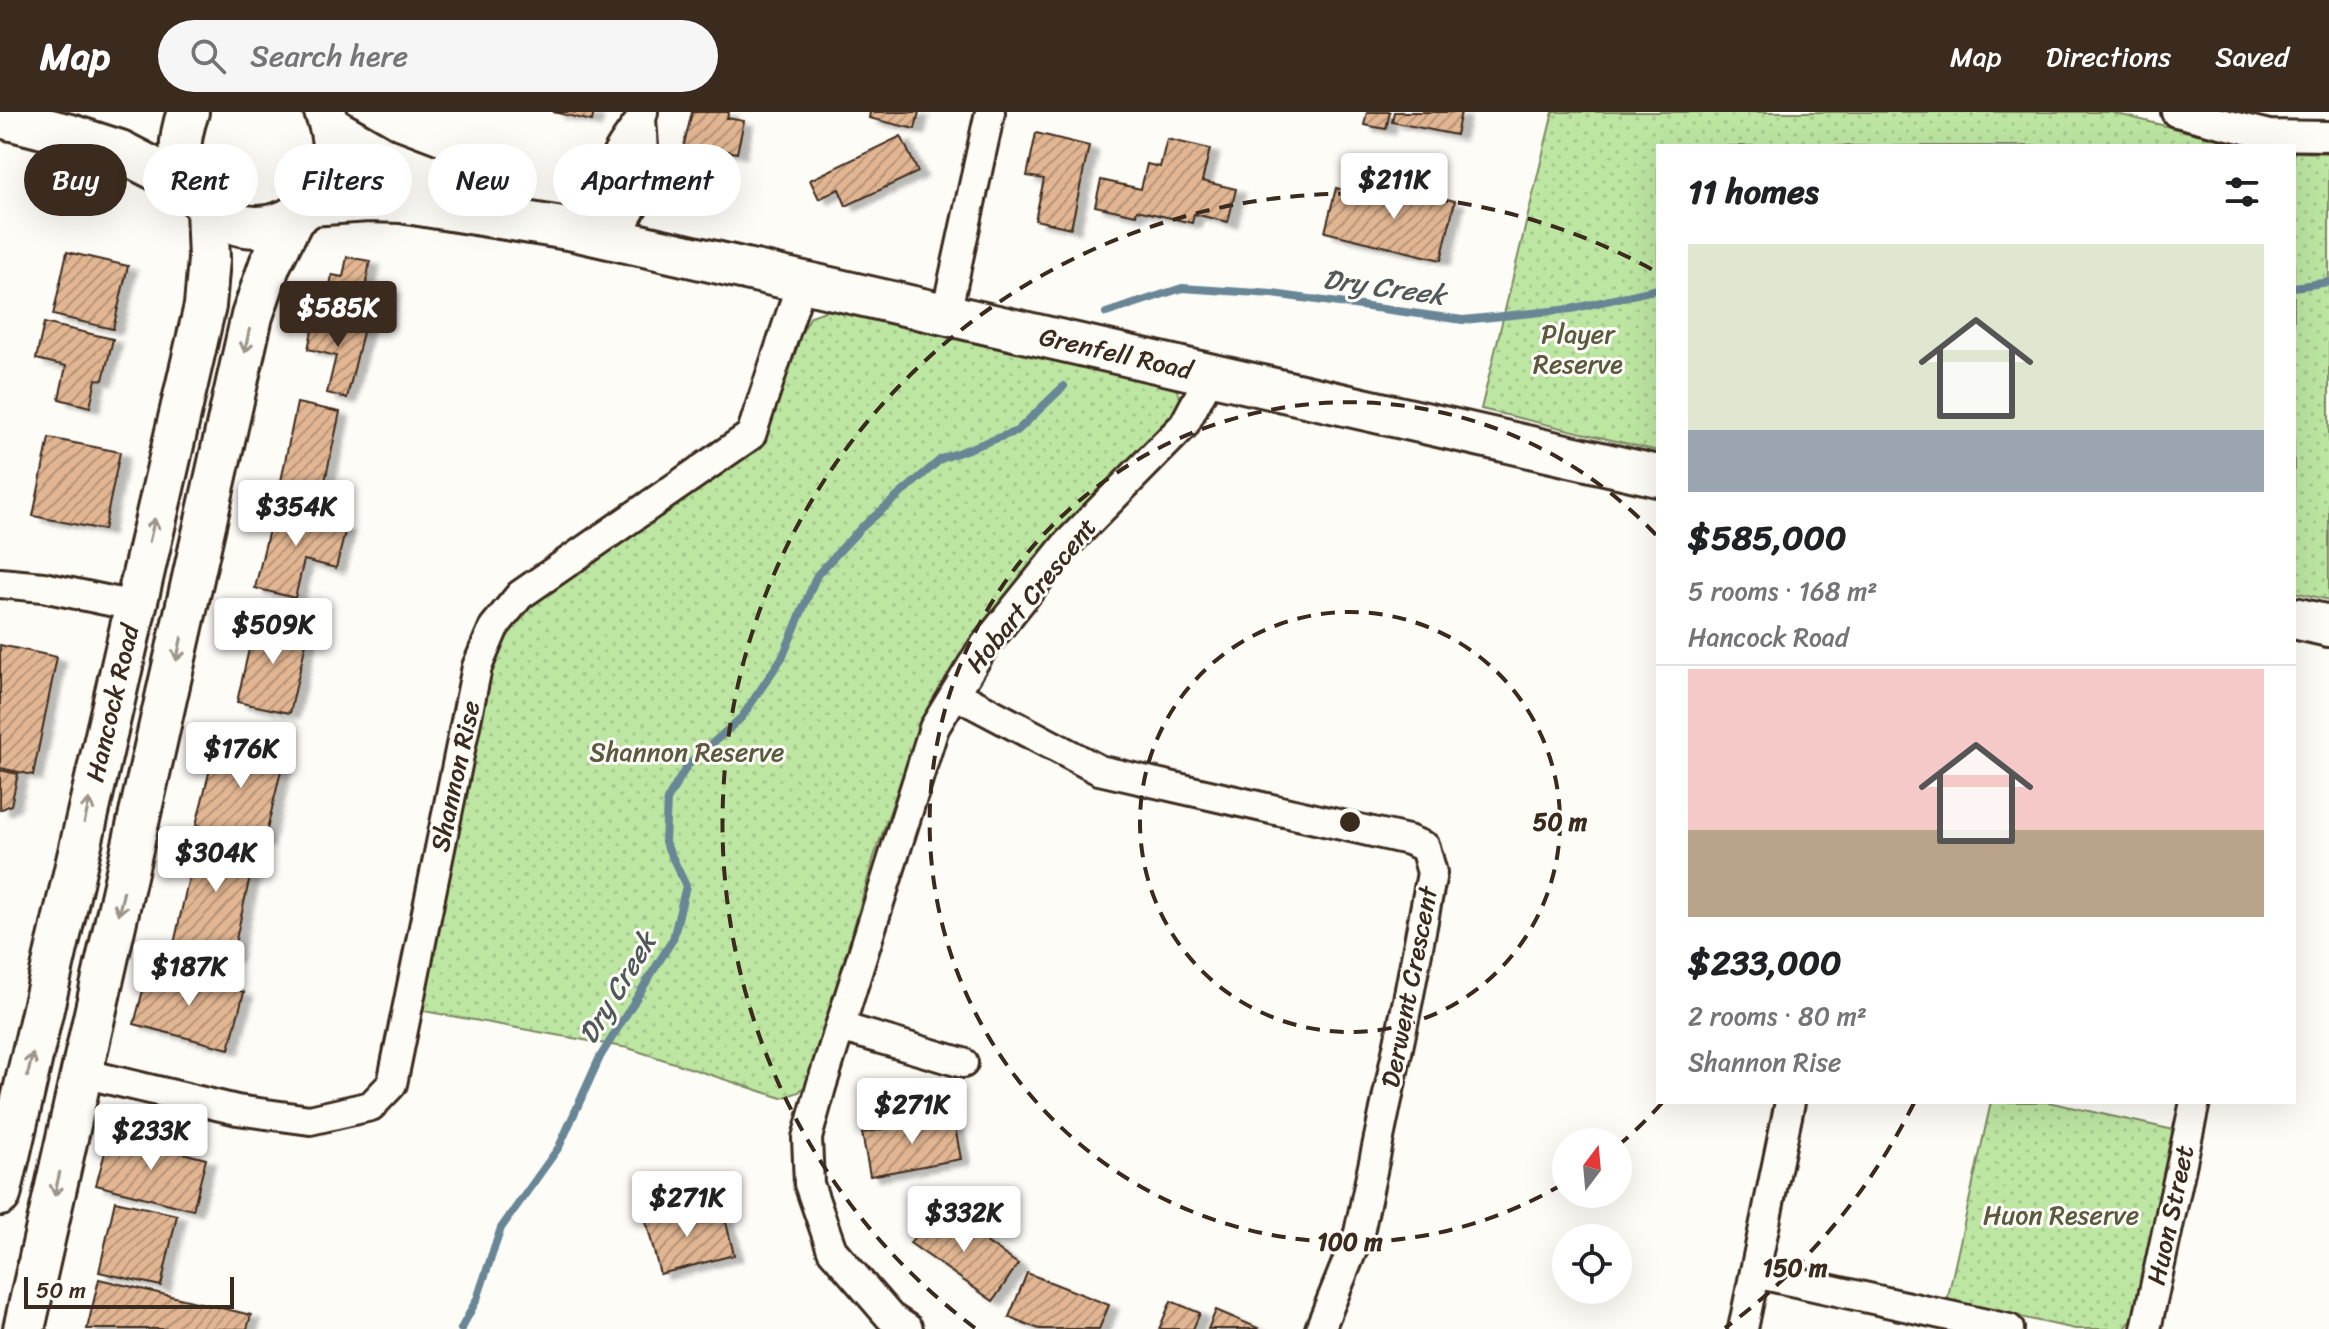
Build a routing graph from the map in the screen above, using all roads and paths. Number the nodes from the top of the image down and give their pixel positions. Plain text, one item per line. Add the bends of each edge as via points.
1 (188, 112) edge
2 (990, 112) edge
3 (2176, 112) edge
4 (642, 116) edge
5 (0, 117) edge
6 (329, 120) edge
7 (2329, 136) edge
8 (179, 144) edge
9 (334, 144) edge
10 (143, 165) edge
11 (412, 204) edge
12 (201, 216) edge
13 (222, 216) edge
14 (292, 216) edge
15 (299, 216) edge
16 (574, 230) junction
17 (614, 239) junction
18 (802, 281) junction
19 (946, 314) junction
20 (1211, 374) junction
21 (1656, 476) edge
22 (0, 583) edge
23 (134, 606) junction
24 (955, 694) junction
25 (840, 1027) junction
26 (963, 1063) dead end
27 (82, 1073) junction
28 (1790, 1104) edge
29 (2195, 1104) edge
30 (0, 1195) edge
31 (1755, 1273) junction
32 (24, 1329) edge
33 (908, 1329) edge
34 (1320, 1329) edge
35 (1743, 1329) edge
36 (2009, 1329) edge
37 (2146, 1329) edge

1 - 8 main road, Hancock Road
2 - 19 street
3 - 7 street via 2269,135
4 - 17 street via 615,158 610,197
5 - 10 main road via 120,151
6 - 9 main road, Hancock Road
6 - 16 main road, Grenfell Road via 384,158
11 - 16 main road, Grenfell Road
23 -> 12 main road, Hancock Road via 205,306 209,259
13 - 14 main road, Grenfell Road via 250,226 273,225
15 -> 27 main road, Hancock Road via 270,264 252,316
16 - 17 main road, Grenfell Road
17 - 18 main road, Grenfell Road
18 - 19 main road, Grenfell Road
18 - 27 street, Shannon Rise via 751,435 520,595 494,627 477,667 392,1084 371,1106 310,1120 237,1110
19 - 20 main road, Grenfell Road
20 - 21 main road, Grenfell Road
20 - 24 street, Hobart Crescent via 1184,425 1066,545 982,649
22 - 23 street
30 -> 23 main road, Hancock Road
24 - 25 street, Hobart Crescent via 934,728
24 - 34 street, Derwent Crescent via 1099,770 1425,847 1432,873 1359,1233
25 - 26 street
25 - 33 street, Hobart Crescent via 807,1138 809,1184 832,1250 890,1317
27 -> 32 main road, Hancock Road
28 - 31 street
29 - 37 street, Huon Street
31 - 35 street
31 - 36 street

